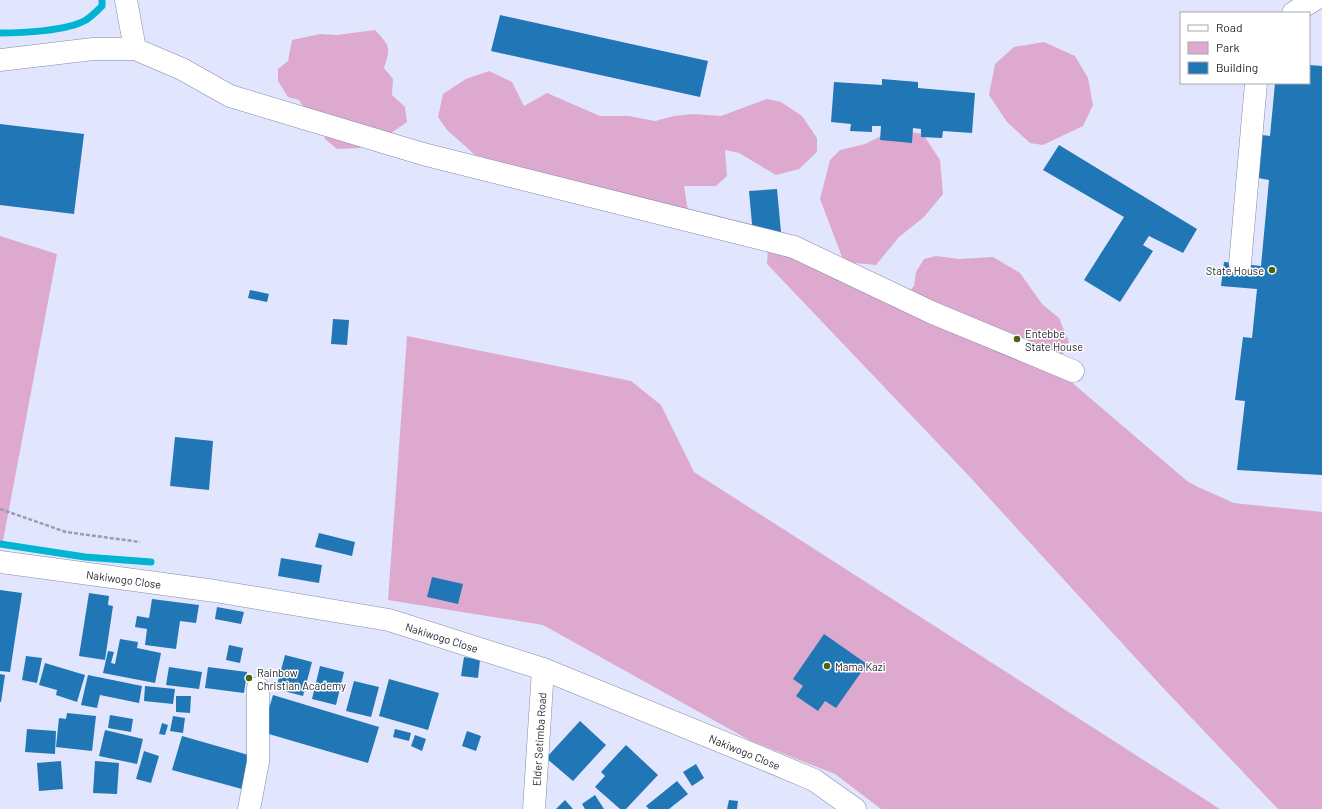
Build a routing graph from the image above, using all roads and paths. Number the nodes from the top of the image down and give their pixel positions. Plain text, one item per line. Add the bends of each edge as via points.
1 (126, 0) edge
2 (1314, 0) edge
3 (1295, 12) edge
4 (135, 50) junction
5 (0, 60) edge
6 (1256, 84) edge
7 (1240, 264) dead end
8 (1073, 371) dead end
9 (0, 509) edge
10 (140, 542) dead end
11 (0, 562) edge
12 (543, 669) junction
13 (258, 688) dead end
14 (250, 809) edge
15 (534, 809) edge
16 (855, 809) edge

1 - 4 street
2 - 3 street
4 - 5 street via 93,49
4 - 8 street via 182,69 230,96 408,150 794,247 933,313
6 - 7 street
9 - 10 path via 66,532
11 - 12 street, Nakiwogo Close via 215,591 389,620
12 - 15 street, Elder Setimba Road
12 - 16 street, Nakiwogo Close via 814,780
13 - 14 street via 258,762

